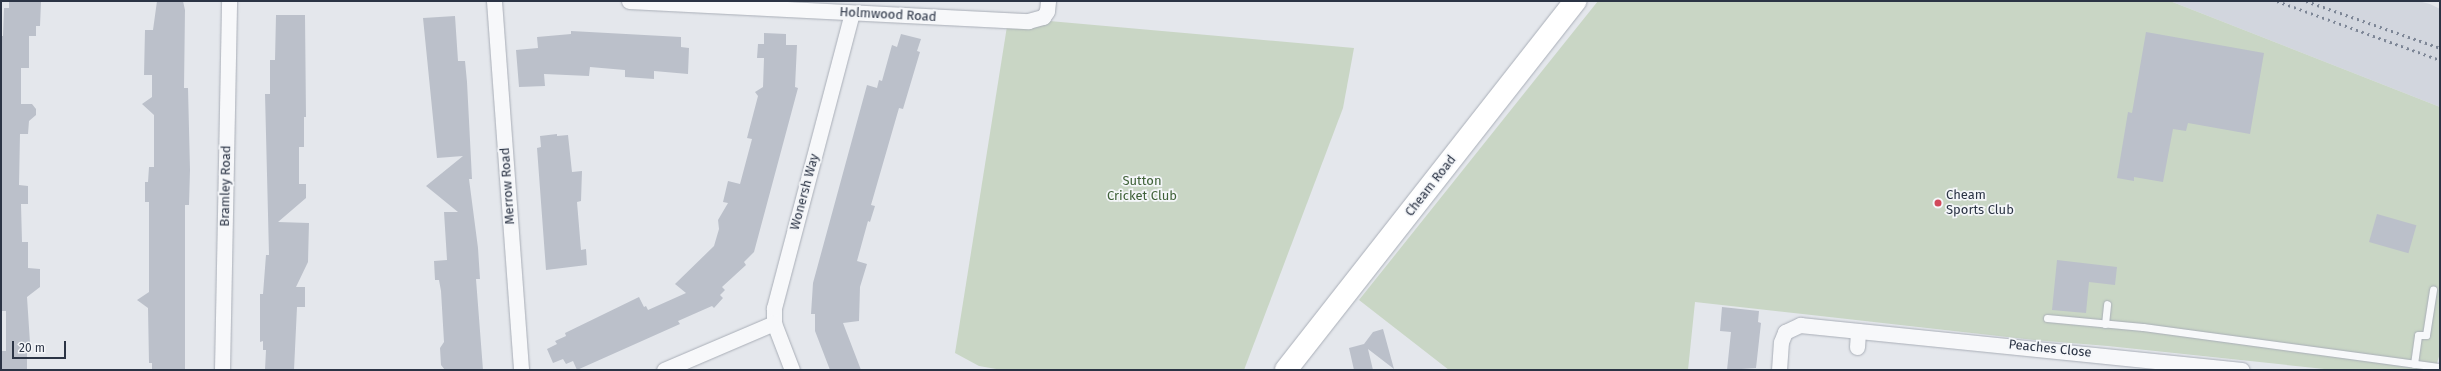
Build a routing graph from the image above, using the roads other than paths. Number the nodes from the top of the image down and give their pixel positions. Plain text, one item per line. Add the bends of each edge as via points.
1 (229, 1) edge
2 (494, 1) edge
3 (629, 1) edge
4 (1048, 1) edge
5 (1575, 1) edge
6 (852, 13) junction
7 (2433, 290) dead end
8 (2107, 304) dead end
9 (2047, 318) dead end
10 (774, 323) junction
11 (2105, 324) junction
12 (1858, 331) junction
13 (1856, 347) dead end
14 (2414, 364) junction
15 (2440, 367) edge
16 (222, 370) edge
17 (521, 370) edge
18 (664, 370) edge
19 (792, 370) edge
20 (1286, 370) edge
21 (1779, 370) edge
22 (2242, 370) edge

1 - 16 street, Bramley Road
2 - 17 street, Merrow Road
3 - 6 street, Holmwood Road
4 - 6 street, Holmwood Road via 1047,11 1043,17 1028,22
5 - 20 highway, Cheam Road
6 - 10 street, Wonersh Way via 774,308
7 - 14 lane via 2426,335 2418,335
8 - 11 lane
9 - 11 lane
10 - 18 street
10 - 19 street, Wonersh Way
11 - 14 lane
12 - 13 street
12 - 21 street, Peaches Close via 1800,325 1793,327 1785,332 1781,342
12 - 22 street, Peaches Close
14 - 15 lane

